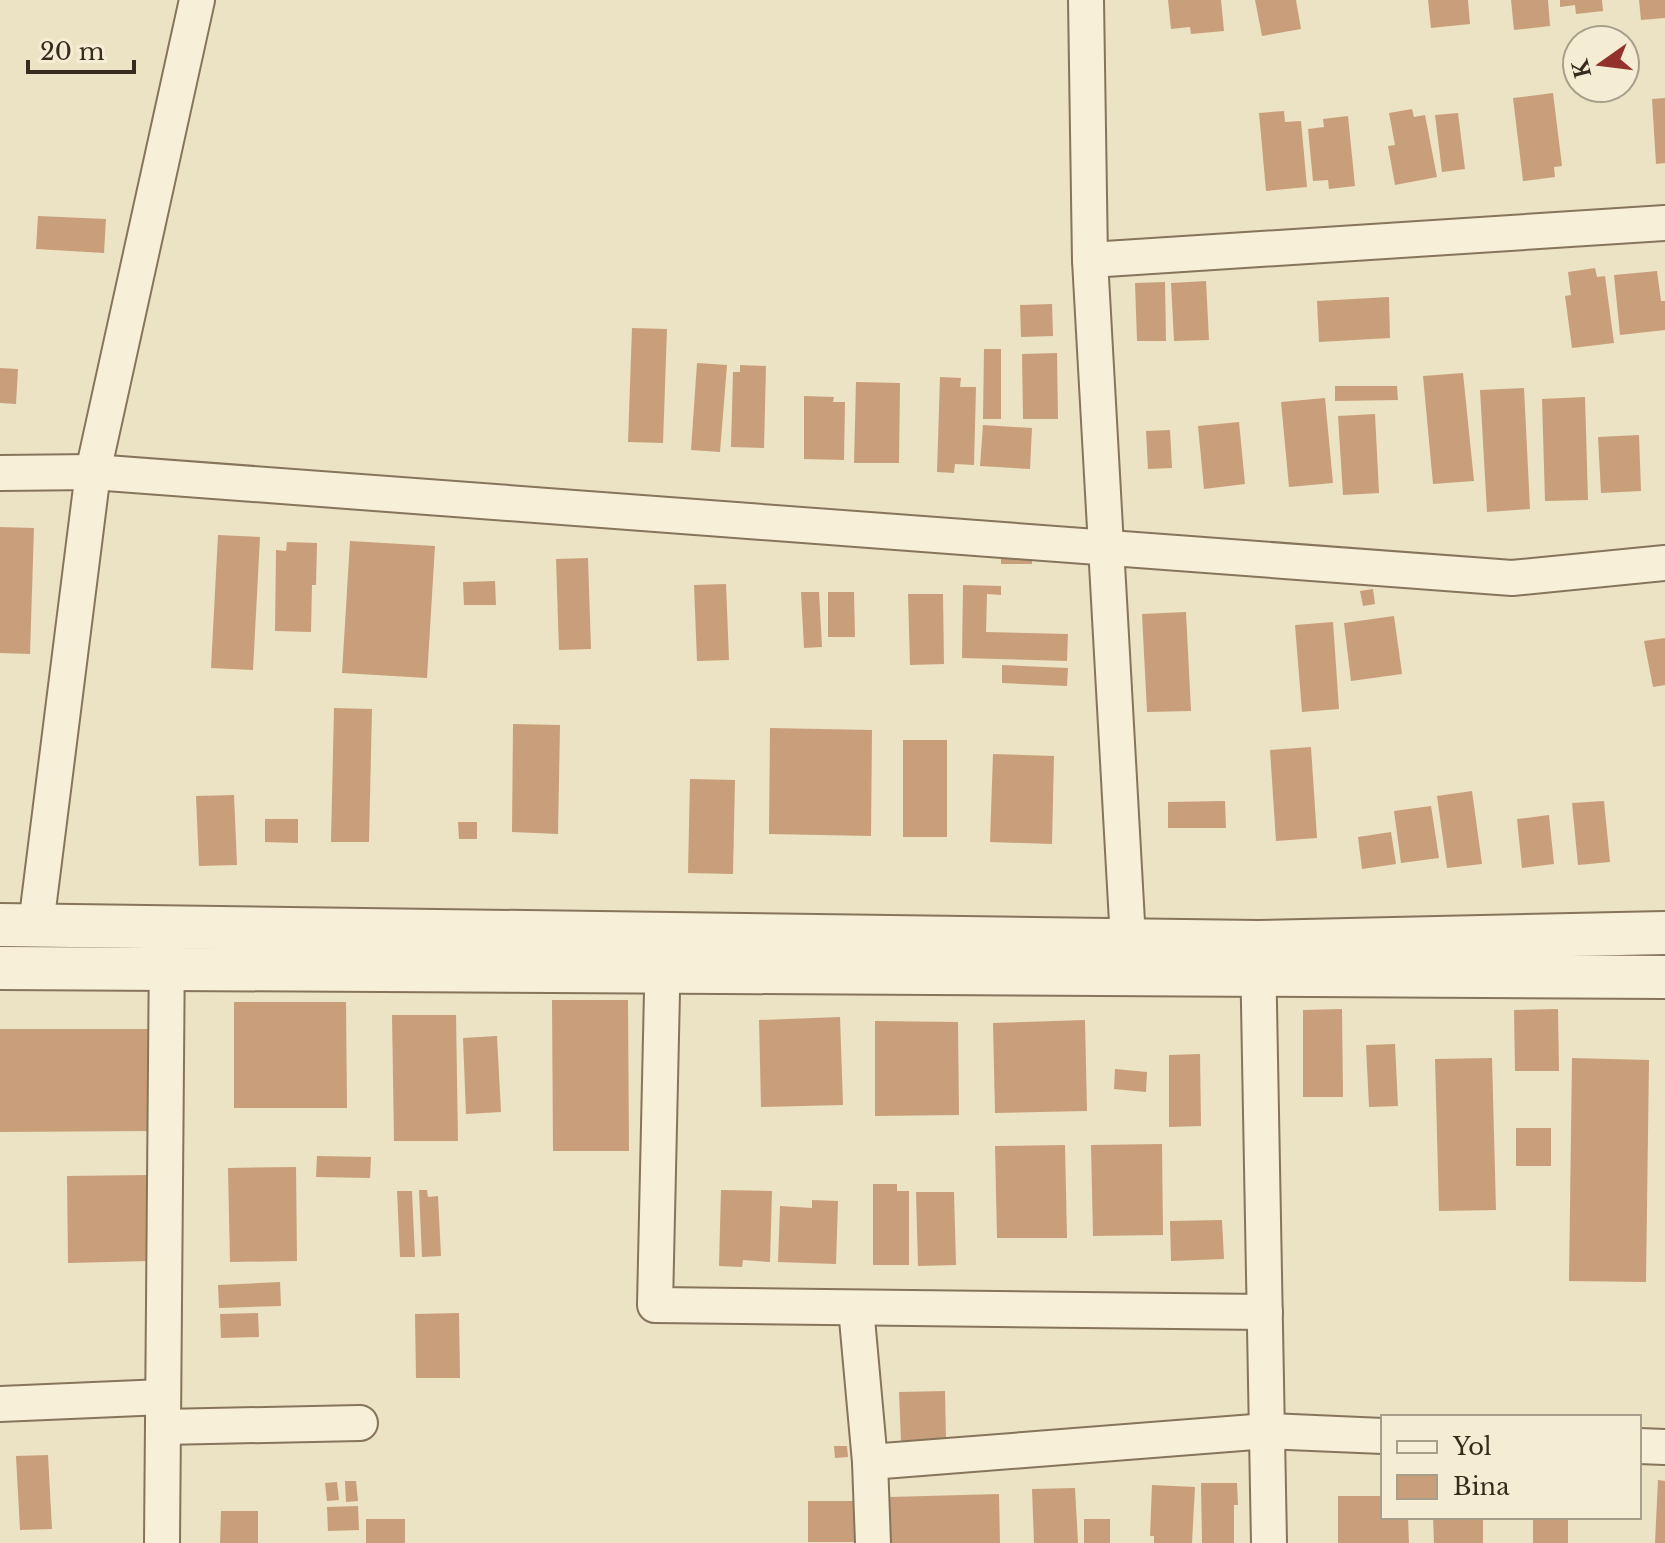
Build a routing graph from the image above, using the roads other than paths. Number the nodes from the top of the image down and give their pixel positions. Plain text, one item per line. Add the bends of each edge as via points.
1 (197, 0) edge
2 (1086, 0) edge
3 (1665, 223) edge
4 (1090, 260) junction
5 (93, 472) junction
6 (0, 473) edge
7 (1105, 546) junction
8 (1665, 563) edge
9 (18, 925) edge
10 (167, 927) junction
11 (1665, 933) edge
12 (1128, 940) junction
13 (662, 953) junction
14 (1259, 959) junction
15 (0, 968) edge
16 (167, 969) junction
17 (1665, 977) edge
18 (856, 1308) junction
19 (1265, 1312) junction
20 (0, 1404) edge
21 (163, 1412) junction
22 (360, 1423) dead end
23 (1267, 1431) junction
24 (1381, 1436) edge
25 (1641, 1446) edge
26 (1665, 1447) edge
27 (870, 1462) junction
28 (162, 1543) edge
29 (873, 1543) edge
30 (1269, 1543) edge

1 - 5 street
2 - 4 street
3 - 4 street
4 - 7 street
5 - 6 street
5 - 7 street
5 - 9 street
7 - 8 street via 1512,578
7 - 12 street
9 - 10 street
10 - 13 street
10 - 16 street
11 - 14 street
12 - 13 street
12 - 14 street
13 - 14 street
13 - 16 street
13 - 18 street via 655,1305
14 - 17 street
14 - 19 street
15 - 16 street
16 - 21 street
18 - 19 street
18 - 27 street
19 - 23 street
20 - 21 street
21 - 22 street
21 - 28 street
23 - 24 street
23 - 27 street
23 - 30 street
25 - 26 street
27 - 29 street

